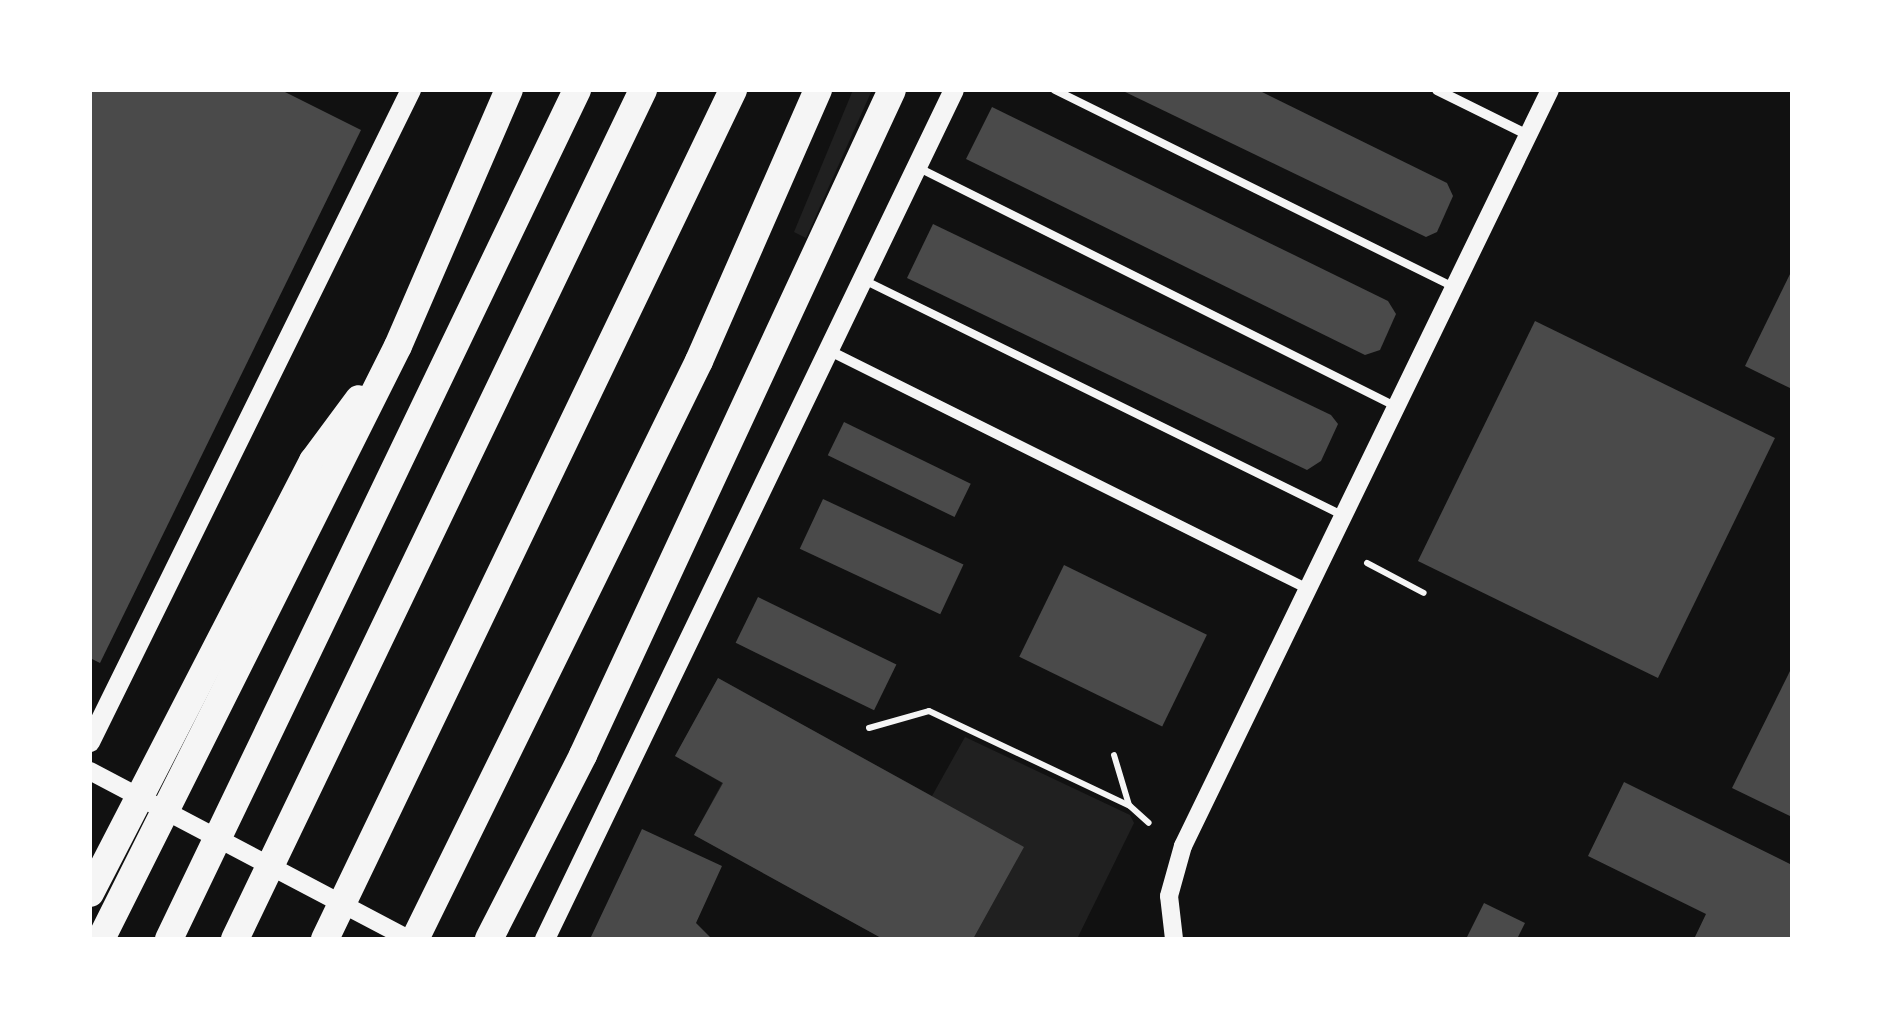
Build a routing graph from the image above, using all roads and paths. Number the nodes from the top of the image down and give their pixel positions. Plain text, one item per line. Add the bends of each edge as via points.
1 (411, 90) edge
2 (510, 90) edge
3 (578, 90) edge
4 (643, 90) edge
5 (733, 90) edge
6 (818, 90) edge
7 (892, 90) edge
8 (954, 90) edge
9 (1055, 90) edge
10 (1436, 90) edge
11 (1550, 90) edge
12 (1528, 135) junction
13 (918, 168) junction
14 (864, 279) junction
15 (1453, 287) junction
16 (398, 346) junction
17 (830, 350) junction
18 (1395, 406) junction
19 (1342, 515) junction
20 (1366, 564) dead end
21 (1306, 588) junction
22 (1424, 593) dead end
23 (869, 728) dead end
24 (90, 742) edge
25 (1114, 754) dead end
26 (90, 771) edge
27 (1130, 806) junction
28 (1149, 823) dead end
29 (90, 893) edge
30 (102, 939) edge
31 (168, 939) edge
32 (235, 939) edge
33 (325, 939) edge
34 (412, 939) edge
35 (489, 939) edge
36 (545, 939) edge
37 (1174, 939) edge

1 - 24 main road
2 - 16 highway
3 - 31 highway
4 - 32 highway
5 - 33 highway
6 - 34 highway via 699,361
7 - 35 highway via 583,756
8 - 13 main road
9 - 15 lane
10 - 12 street
11 - 12 street
12 - 15 street
13 - 14 main road
13 - 18 lane
14 - 17 main road
14 - 19 lane
15 - 18 street
16 - 29 highway via 313,461
16 - 30 highway
17 - 21 street
17 - 36 main road
18 - 19 street
19 - 21 street
20 - 22 path
21 - 37 street via 1184,846 1169,896
23 - 27 path via 929,711
25 - 27 path
26 - 34 street
27 - 28 path

